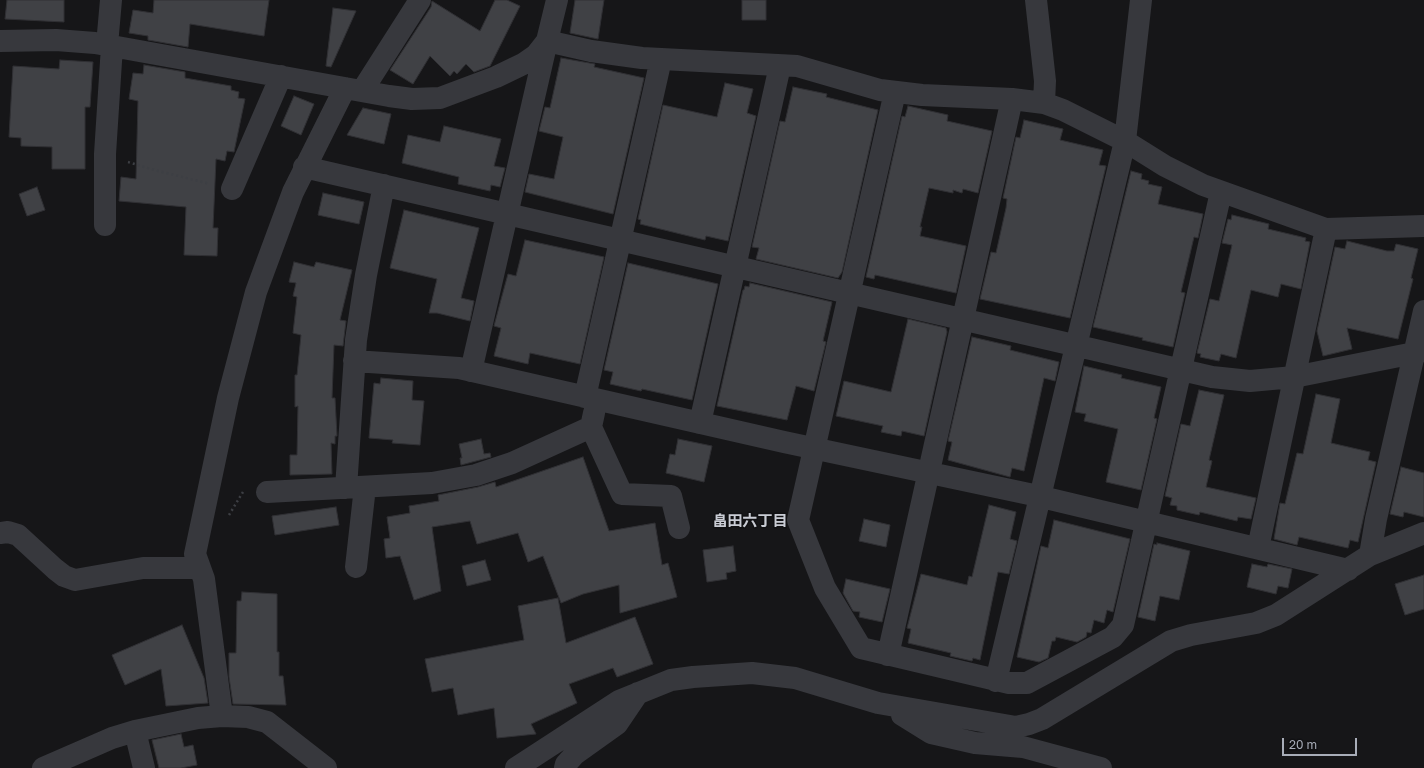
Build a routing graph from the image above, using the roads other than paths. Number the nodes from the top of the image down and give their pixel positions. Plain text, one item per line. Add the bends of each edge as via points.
1 (112, 0) edge
2 (420, 0) edge
3 (558, 0) edge
4 (1036, 0) edge
5 (1141, 0) edge
6 (0, 41) edge
7 (547, 41) junction
8 (109, 45) junction
9 (661, 59) junction
10 (780, 66) junction
11 (281, 76) junction
12 (353, 90) junction
13 (895, 92) junction
14 (1012, 99) junction
15 (1044, 103) junction
16 (1125, 141) junction
17 (304, 167) junction
18 (384, 185) junction
19 (232, 189) road end
20 (1221, 192) junction
21 (507, 214) junction
22 (105, 225) dead end
23 (1424, 226) edge
24 (1326, 229) junction
25 (621, 240) junction
26 (734, 266) junction
27 (849, 293) junction
28 (1424, 311) edge
29 (963, 320) junction
30 (1076, 346) junction
31 (1419, 352) edge
32 (354, 361) junction
33 (1180, 370) junction
34 (471, 371) junction
35 (1294, 377) junction
36 (591, 398) junction
37 (700, 423) junction
38 (591, 427) junction
39 (814, 448) junction
40 (929, 472) junction
41 (355, 487) junction
42 (268, 492) dead end
43 (1040, 496) junction
44 (1146, 522) junction
45 (679, 528) dead end
46 (0, 533) edge
47 (1424, 533) edge
48 (1258, 548) junction
49 (1370, 555) junction
50 (356, 567) dead end
51 (200, 568) junction
52 (1348, 570) junction
53 (888, 655) junction
54 (996, 680) junction
55 (639, 691) junction
56 (902, 715) dead end
57 (222, 716) junction
58 (135, 731) junction
59 (43, 768) edge
60 (144, 768) edge
61 (326, 768) edge
62 (516, 768) edge
63 (565, 768) edge
64 (1101, 768) edge

1 - 8 street
2 - 12 street
3 - 7 street
4 - 15 street via 1045,81
5 - 16 street
6 - 8 street via 56,40
7 - 9 street via 591,50
7 - 12 street via 536,55 524,64 440,98 412,99
7 - 21 street
8 - 11 street
8 - 22 street
9 - 10 street
9 - 25 street
10 - 13 street via 797,66
10 - 26 street
11 - 12 street
11 - 19 street
12 - 17 street
13 - 14 street
13 - 27 street
14 - 15 street
14 - 29 street
15 - 16 street
16 - 20 street via 1165,166
16 - 30 street
17 - 18 street
17 - 51 street via 256,292 234,375 196,554
18 - 21 street
18 - 32 street via 366,275
20 - 24 street
20 - 33 street
21 - 25 street
21 - 34 street
23 - 24 street
24 - 35 street
25 - 26 street
25 - 36 street
26 - 27 street
26 - 37 street
27 - 29 street
27 - 39 street
28 - 31 street
29 - 30 street
29 - 40 street
30 - 33 street
30 - 43 street
31 - 35 street
31 - 49 street via 1376,519
32 - 34 street
32 - 41 street
33 - 35 street via 1250,381
33 - 44 street
34 - 36 street
35 - 48 street
36 - 37 street
36 - 38 street
37 - 39 street
38 - 41 street via 512,463 476,475 432,484
38 - 45 street via 622,494 671,496
39 - 40 street
39 - 53 street via 798,520 824,588 861,648
40 - 43 street
40 - 53 street
41 - 42 street
41 - 50 street
43 - 44 street
43 - 54 street
44 - 48 street
44 - 54 street via 1123,625 1113,637 1027,684 1009,684
46 - 51 street via 18,534 55,569 75,580 143,568
47 - 49 street
48 - 52 street
49 - 52 street
51 - 57 street via 204,579
52 - 55 street via 1276,615 1256,623 1191,634 1171,641 1042,719 1016,727 878,703 795,678 752,673 670,680
53 - 54 street
55 - 62 street via 619,701
55 - 63 street via 617,724 575,754
56 - 64 street via 931,733 975,743 1023,748
57 - 58 street via 191,719
57 - 61 street via 248,717 267,722
58 - 59 street via 112,738
58 - 60 street

